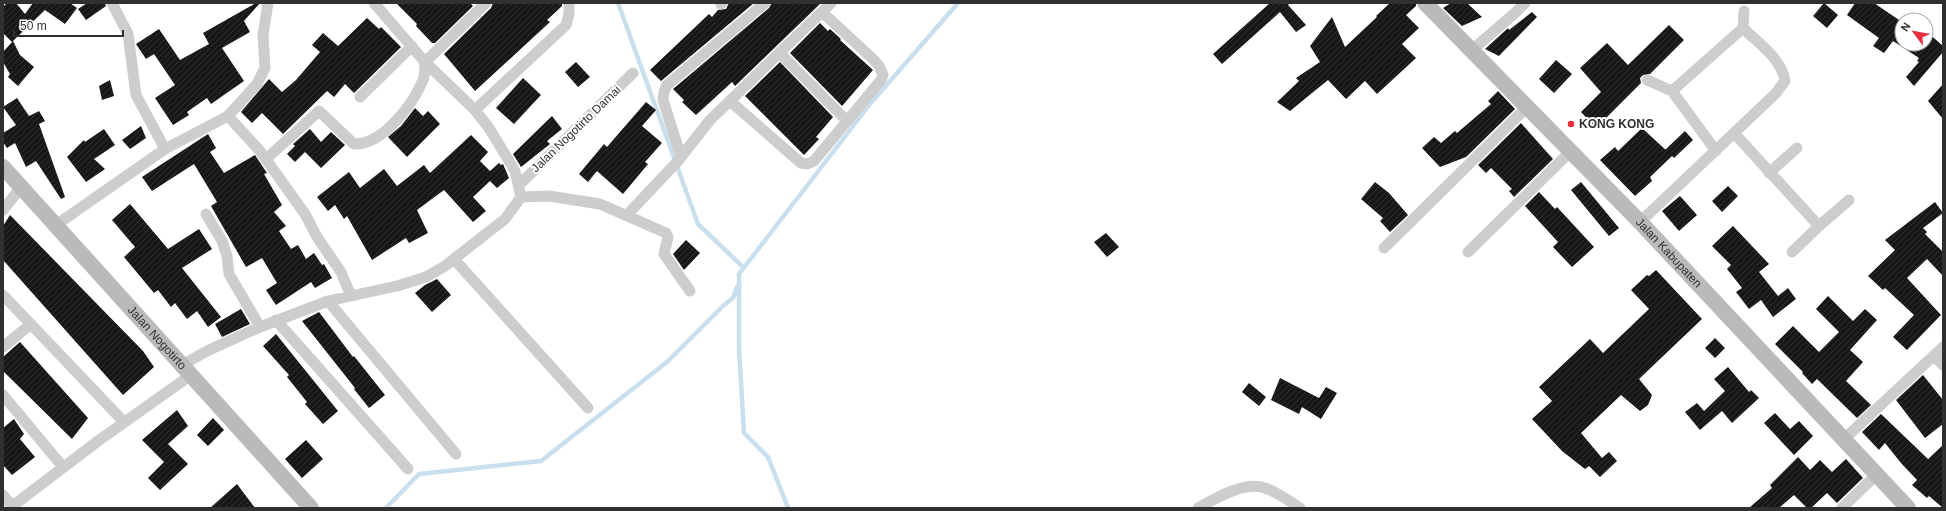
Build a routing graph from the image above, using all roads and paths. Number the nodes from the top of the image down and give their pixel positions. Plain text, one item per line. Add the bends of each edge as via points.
1 (112, 3) edge
2 (268, 3) edge
3 (486, 3) edge
4 (569, 3) edge
5 (765, 3) edge
6 (831, 3) edge
7 (1425, 3) edge
8 (1525, 3) edge
9 (378, 5) edge
10 (1744, 11) dead end
11 (822, 12) junction
12 (1743, 28) junction
13 (412, 46) junction
14 (1472, 50) junction
15 (780, 53) junction
16 (425, 62) junction
17 (633, 73) dead end
18 (1647, 80) dead end
19 (1672, 91) junction
20 (360, 97) dead end
21 (730, 101) junction
22 (1527, 107) junction
23 (475, 110) junction
24 (228, 116) junction
25 (847, 121) junction
26 (1734, 134) junction
27 (1797, 148) dead end
28 (165, 149) junction
29 (1716, 151) junction
30 (1570, 152) junction
31 (266, 159) junction
32 (679, 159) junction
33 (3, 167) edge
34 (1769, 174) junction
35 (519, 185) junction
36 (21, 188) junction
37 (521, 197) junction
38 (1849, 200) dead end
39 (3, 210) edge
40 (206, 214) dead end
41 (626, 215) junction
42 (1640, 222) junction
43 (56, 225) junction
44 (1819, 226) junction
45 (1384, 248) dead end
46 (1468, 252) dead end
47 (1792, 252) dead end
48 (454, 259) junction
49 (690, 291) dead end
50 (3, 295) edge
51 (351, 296) junction
52 (328, 301) junction
53 (276, 320) junction
54 (31, 324) junction
55 (260, 327) junction
56 (3, 347) edge
57 (1943, 347) edge
58 (1934, 356) junction
59 (1943, 365) edge
60 (186, 370) junction
61 (3, 395) edge
62 (588, 408) dead end
63 (124, 422) junction
64 (1843, 440) junction
65 (456, 454) dead end
66 (63, 467) junction
67 (408, 469) dead end
68 (1876, 475) junction
69 (3, 495) edge
70 (11, 507) edge
71 (311, 508) edge
72 (1198, 508) edge
73 (1300, 508) edge
74 (1842, 508) edge
75 (1908, 508) edge

1 - 28 street via 128,34 136,95
2 - 24 street via 263,35 265,68 257,84
3 - 16 street
4 - 23 street via 566,25
5 - 32 street via 667,85 663,100
6 - 11 street
7 - 14 main road, Jalan Kabupaten
8 - 14 street
9 - 13 street
10 - 12 street
11 - 15 street
11 - 25 street via 874,60 883,75
12 - 19 street
12 - 26 street via 1776,60 1783,70 1785,81
13 - 16 street
13 - 20 street
14 - 22 main road, Jalan Kabupaten
15 - 21 street
15 - 25 street
16 - 23 street
16 - 31 street via 424,78 420,85 409,104 384,133 360,144 354,144 319,112
17 - 35 street, Jalan Nogotirto Damai
18 - 19 street
19 - 29 street
21 - 25 street via 801,163 814,161
21 - 32 street via 710,120
22 - 30 main road, Jalan Kabupaten
22 - 45 street
23 - 35 street via 514,170
24 - 28 street
24 - 31 street
26 - 29 street
26 - 34 street
27 - 34 street
28 - 43 street
29 - 42 street
30 - 42 main road, Jalan Kabupaten
30 - 46 street
31 - 51 street via 305,214 341,272
32 - 41 street
33 - 36 main road, Jalan Nogotirto
34 - 44 street
35 - 37 street
36 - 39 street
36 - 43 main road, Jalan Nogotirto
37 - 41 street via 550,196 591,202
37 - 48 street via 505,220
38 - 44 street
40 - 55 street via 222,241 230,274
41 - 49 street via 667,234 664,254
42 - 64 main road, Jalan Kabupaten
43 - 60 main road, Jalan Nogotirto
44 - 47 street
48 - 51 street via 412,283
48 - 62 street
50 - 54 street
51 - 52 street
52 - 53 street
52 - 65 street
53 - 55 street
53 - 67 street
54 - 56 street
54 - 63 street
55 - 60 street via 209,350
57 - 58 street
58 - 59 street
58 - 64 street
60 - 63 street
60 - 71 main road, Jalan Nogotirto
61 - 66 street
63 - 66 street
64 - 68 main road, Jalan Kabupaten
66 - 70 street
68 - 74 street
68 - 75 main road, Jalan Kabupaten
69 - 70 street
72 - 73 street via 1249,486 1264,488

